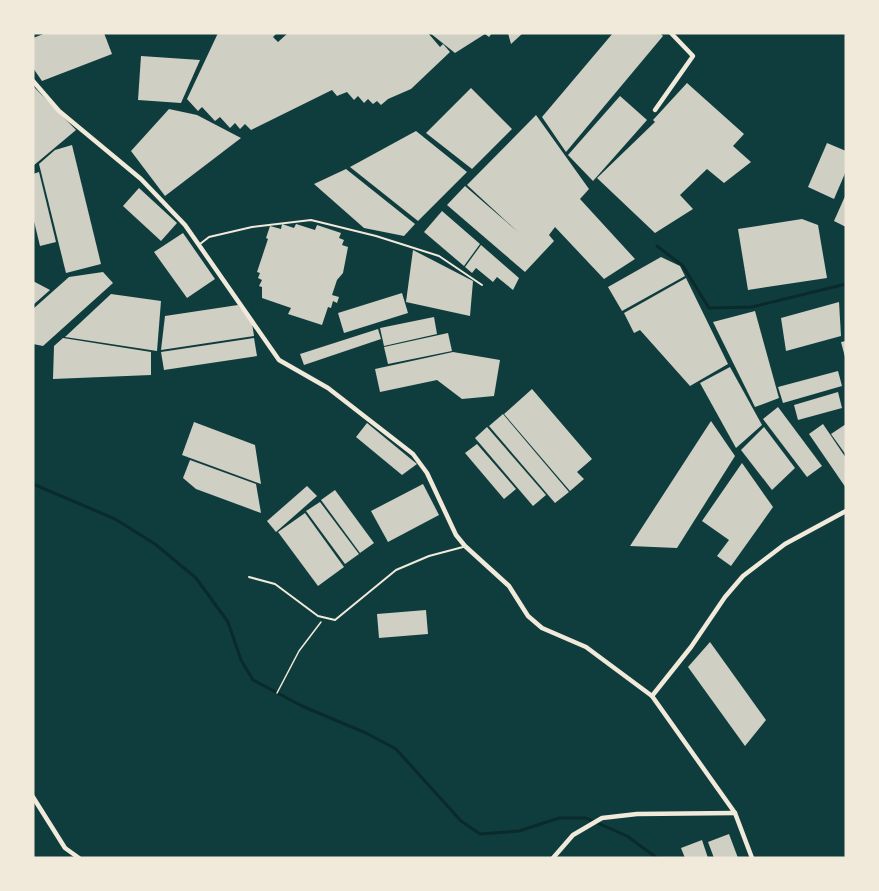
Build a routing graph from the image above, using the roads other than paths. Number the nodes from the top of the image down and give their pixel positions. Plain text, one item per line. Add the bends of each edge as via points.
1 (671, 33) edge
2 (33, 81) edge
3 (655, 111) dead end
4 (199, 245) junction
5 (482, 285) dead end
6 (846, 511) edge
7 (465, 546) junction
8 (249, 577) dead end
9 (652, 696) junction
10 (33, 797) edge
11 (735, 813) junction
12 (79, 858) edge
13 (553, 858) edge
14 (752, 858) edge

1 - 3 street via 693,56
2 - 4 street via 59,111 141,179
4 - 5 lane via 209,237 252,227 311,220 439,256
4 - 7 street via 279,360 328,388 413,454
6 - 9 street via 785,544 744,576 724,597
7 - 8 lane via 396,570 339,618 324,619 275,584
7 - 9 street via 509,586 528,616 542,628 586,647
9 - 11 street
10 - 12 street via 65,848
11 - 13 street via 602,818 573,835
11 - 14 street

